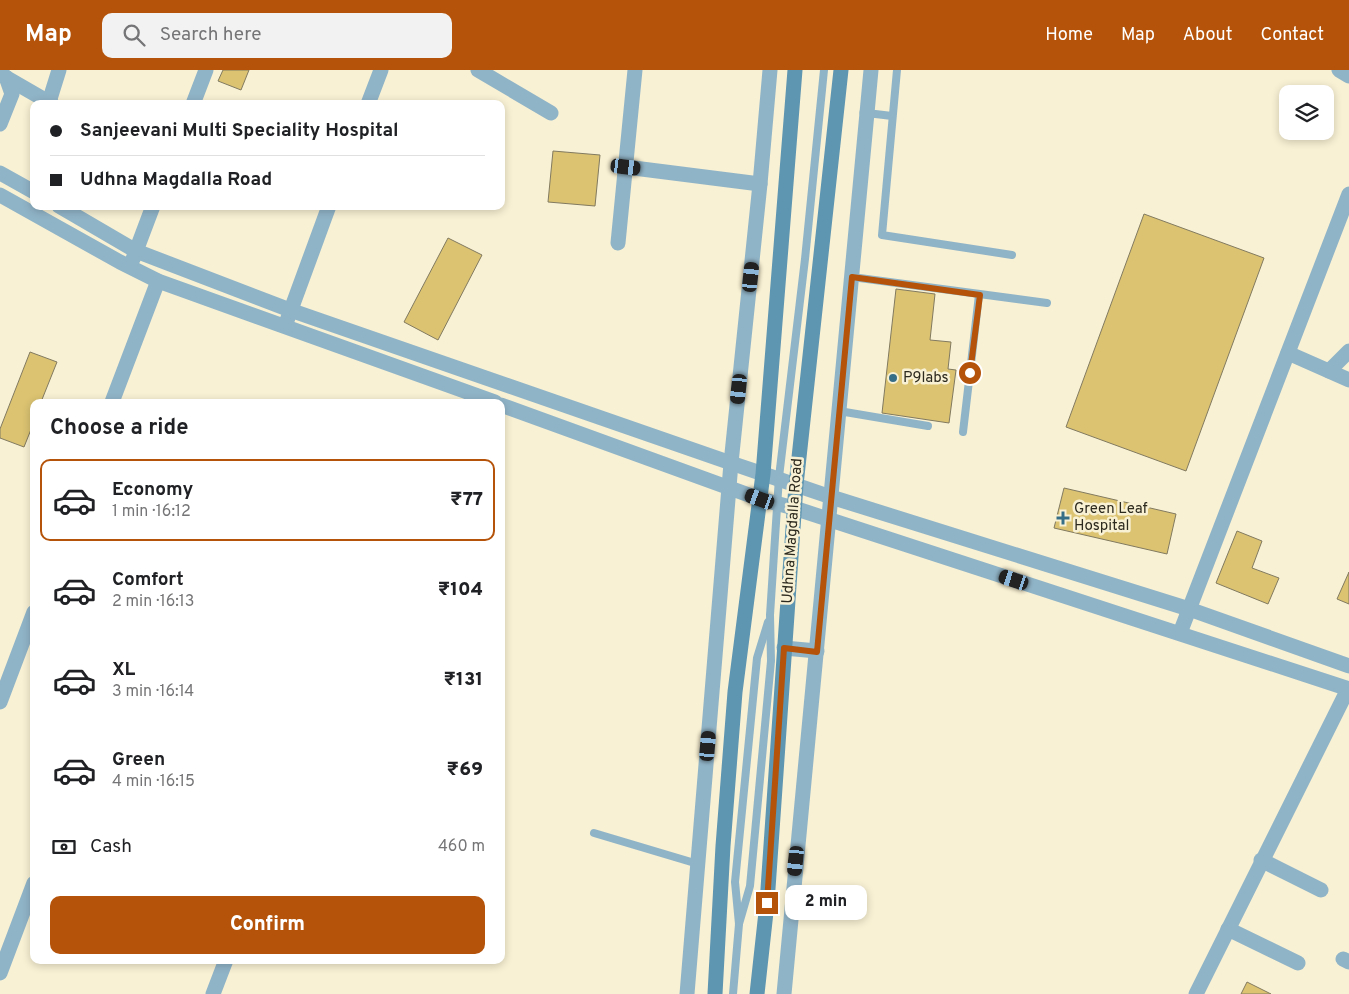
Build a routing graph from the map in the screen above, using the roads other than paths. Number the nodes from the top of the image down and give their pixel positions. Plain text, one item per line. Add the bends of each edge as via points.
1 (59, 70) edge
2 (206, 70) edge
3 (381, 70) edge
4 (478, 70) edge
5 (636, 70) edge
6 (770, 70) edge
7 (795, 70) edge
8 (824, 70) edge
9 (841, 70) edge
10 (871, 70) edge
11 (897, 70) edge
12 (1339, 70) edge
13 (3, 76) edge
14 (1349, 76) edge
15 (45, 100) edge
16 (51, 100) edge
17 (195, 100) edge
18 (370, 100) edge
19 (551, 113) dead end
20 (867, 113) junction
21 (892, 116) junction
22 (0, 124) edge
23 (626, 167) junction
24 (0, 173) edge
25 (760, 184) junction
26 (30, 190) edge
27 (1349, 194) edge
28 (0, 195) edge
29 (66, 210) edge
30 (152, 210) edge
31 (328, 210) edge
32 (618, 242) dead end
33 (136, 251) junction
34 (1012, 255) dead end
35 (130, 267) junction
36 (852, 277) junction
37 (158, 281) junction
38 (980, 295) junction
39 (1046, 303) dead end
40 (290, 310) junction
41 (286, 326) junction
42 (1349, 351) edge
43 (1288, 353) junction
44 (1329, 371) junction
45 (1349, 380) edge
46 (113, 399) edge
47 (487, 399) edge
48 (505, 406) edge
49 (839, 411) junction
50 (928, 426) dead end
51 (963, 432) dead end
52 (731, 463) junction
53 (763, 474) junction
54 (778, 479) junction
55 (796, 485) junction
56 (729, 488) junction
57 (831, 497) junction
58 (760, 499) junction
59 (777, 504) junction
60 (794, 508) junction
61 (829, 520) junction
62 (1189, 610) junction
63 (770, 616) junction
64 (30, 623) edge
65 (1180, 633) junction
66 (784, 648) junction
67 (817, 652) junction
68 (1349, 666) edge
69 (1349, 689) edge
70 (0, 702) edge
71 (594, 833) dead end
72 (1262, 860) junction
73 (698, 864) junction
74 (1321, 890) dead end
75 (30, 894) edge
76 (739, 924) junction
77 (1228, 929) junction
78 (1298, 963) dead end
79 (224, 964) edge
80 (0, 973) edge
81 (213, 994) edge
82 (687, 994) edge
83 (716, 994) edge
84 (733, 994) edge
85 (757, 994) edge
86 (784, 994) edge
87 (1196, 994) edge

1 - 16 street
2 - 17 street
3 - 18 street
4 - 19 street
5 - 23 street
6 - 25 street
7 - 53 main road
8 - 54 lane
9 - 55 main road, Udhna Magdalla Road
10 - 20 street
11 - 21 lane
12 - 14 street
13 - 15 street
13 - 22 street via 12,94
20 - 21 lane
20 - 36 street
21 - 34 lane via 882,235
23 - 25 street
23 - 32 street
24 - 26 street
25 - 52 street
27 - 43 street
28 - 35 street
29 - 33 street
30 - 33 street
31 - 40 street
33 - 35 street
33 - 40 street
35 - 37 street
36 - 38 lane
36 - 49 street
37 - 41 street
37 - 46 street
38 - 39 lane
38 - 51 lane
40 - 41 street
40 - 52 street
41 - 47 street
42 - 44 street
43 - 44 street
43 - 62 street
44 - 45 street
48 - 56 street
49 - 50 lane
49 - 57 street
52 - 53 street
52 - 56 street
53 - 54 street
53 - 58 main road
54 - 55 street
54 - 59 lane
55 - 57 street
55 - 60 main road, Udhna Magdalla Road
56 - 58 street
56 - 73 street
57 - 61 street
57 - 62 street
58 - 59 street
58 - 83 main road via 734,702 722,846
59 - 60 street
59 - 63 lane
60 - 61 street
60 - 66 main road, Udhna Magdalla Road
61 - 65 street
61 - 67 street
62 - 65 street
62 - 68 street
63 - 76 lane via 771,661 750,886
63 - 76 lane via 757,658 735,882
64 - 70 street
65 - 69 street
66 - 67 street
66 - 85 main road, Udhna Magdalla Road via 767,903
67 - 86 street
69 - 72 street
71 - 73 lane
72 - 74 street
72 - 77 street
73 - 82 street
75 - 80 street
76 - 84 lane
77 - 78 street
77 - 87 street
79 - 81 street

